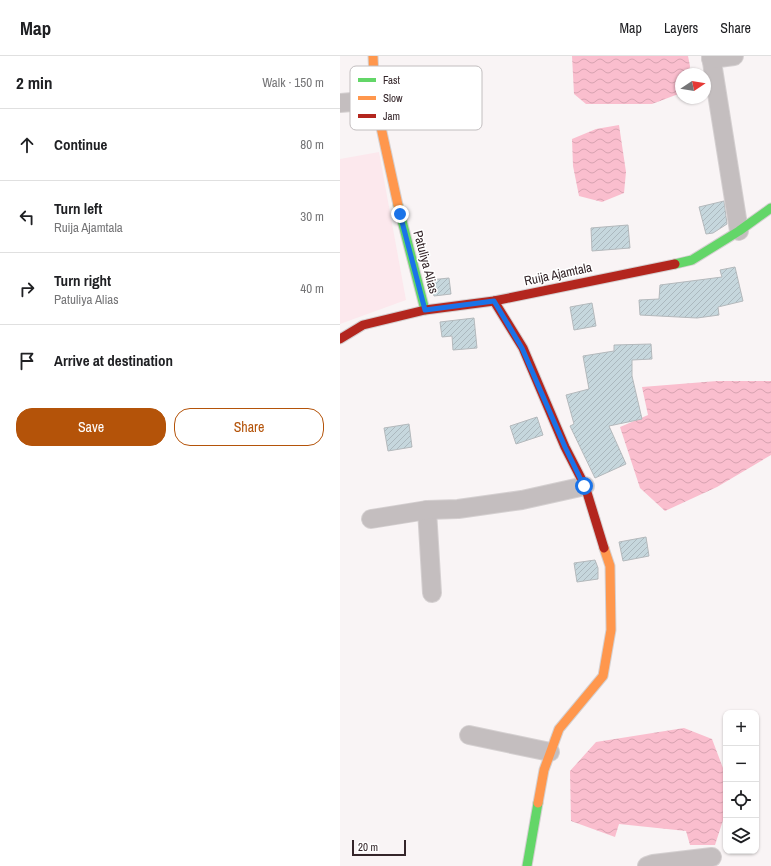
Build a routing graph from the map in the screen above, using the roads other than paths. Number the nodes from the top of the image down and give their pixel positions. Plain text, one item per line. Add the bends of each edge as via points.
1 (373, 56) edge
2 (734, 56) edge
3 (711, 58) edge
4 (373, 66) edge
5 (350, 102) edge
6 (340, 103) edge
7 (382, 130) edge
8 (771, 208) edge
9 (739, 231) junction
10 (494, 301) junction
11 (425, 310) junction
12 (340, 339) edge
13 (584, 486) junction
14 (427, 510) junction
15 (371, 519) dead end
16 (432, 593) dead end
17 (468, 735) dead end
18 (550, 752) junction
19 (712, 857) dead end
20 (527, 866) edge
21 (647, 866) edge

1 - 4 street, Patuliya Alias
2 - 3 street
3 - 9 street
5 - 6 street
7 - 11 street, Patuliya Alias
8 - 9 street, Ruija Ajamtala
9 - 10 street, Ruija Ajamtala via 692,260
10 - 11 street, Ruija Ajamtala
10 - 13 street via 522,348
11 - 12 street, Ruija Ajamtala via 363,325
13 - 14 street via 522,500 458,509
13 - 18 street via 610,566 611,630 603,676 559,728
14 - 15 street
14 - 16 street
17 - 18 street
18 - 20 street via 544,770
19 - 21 street

